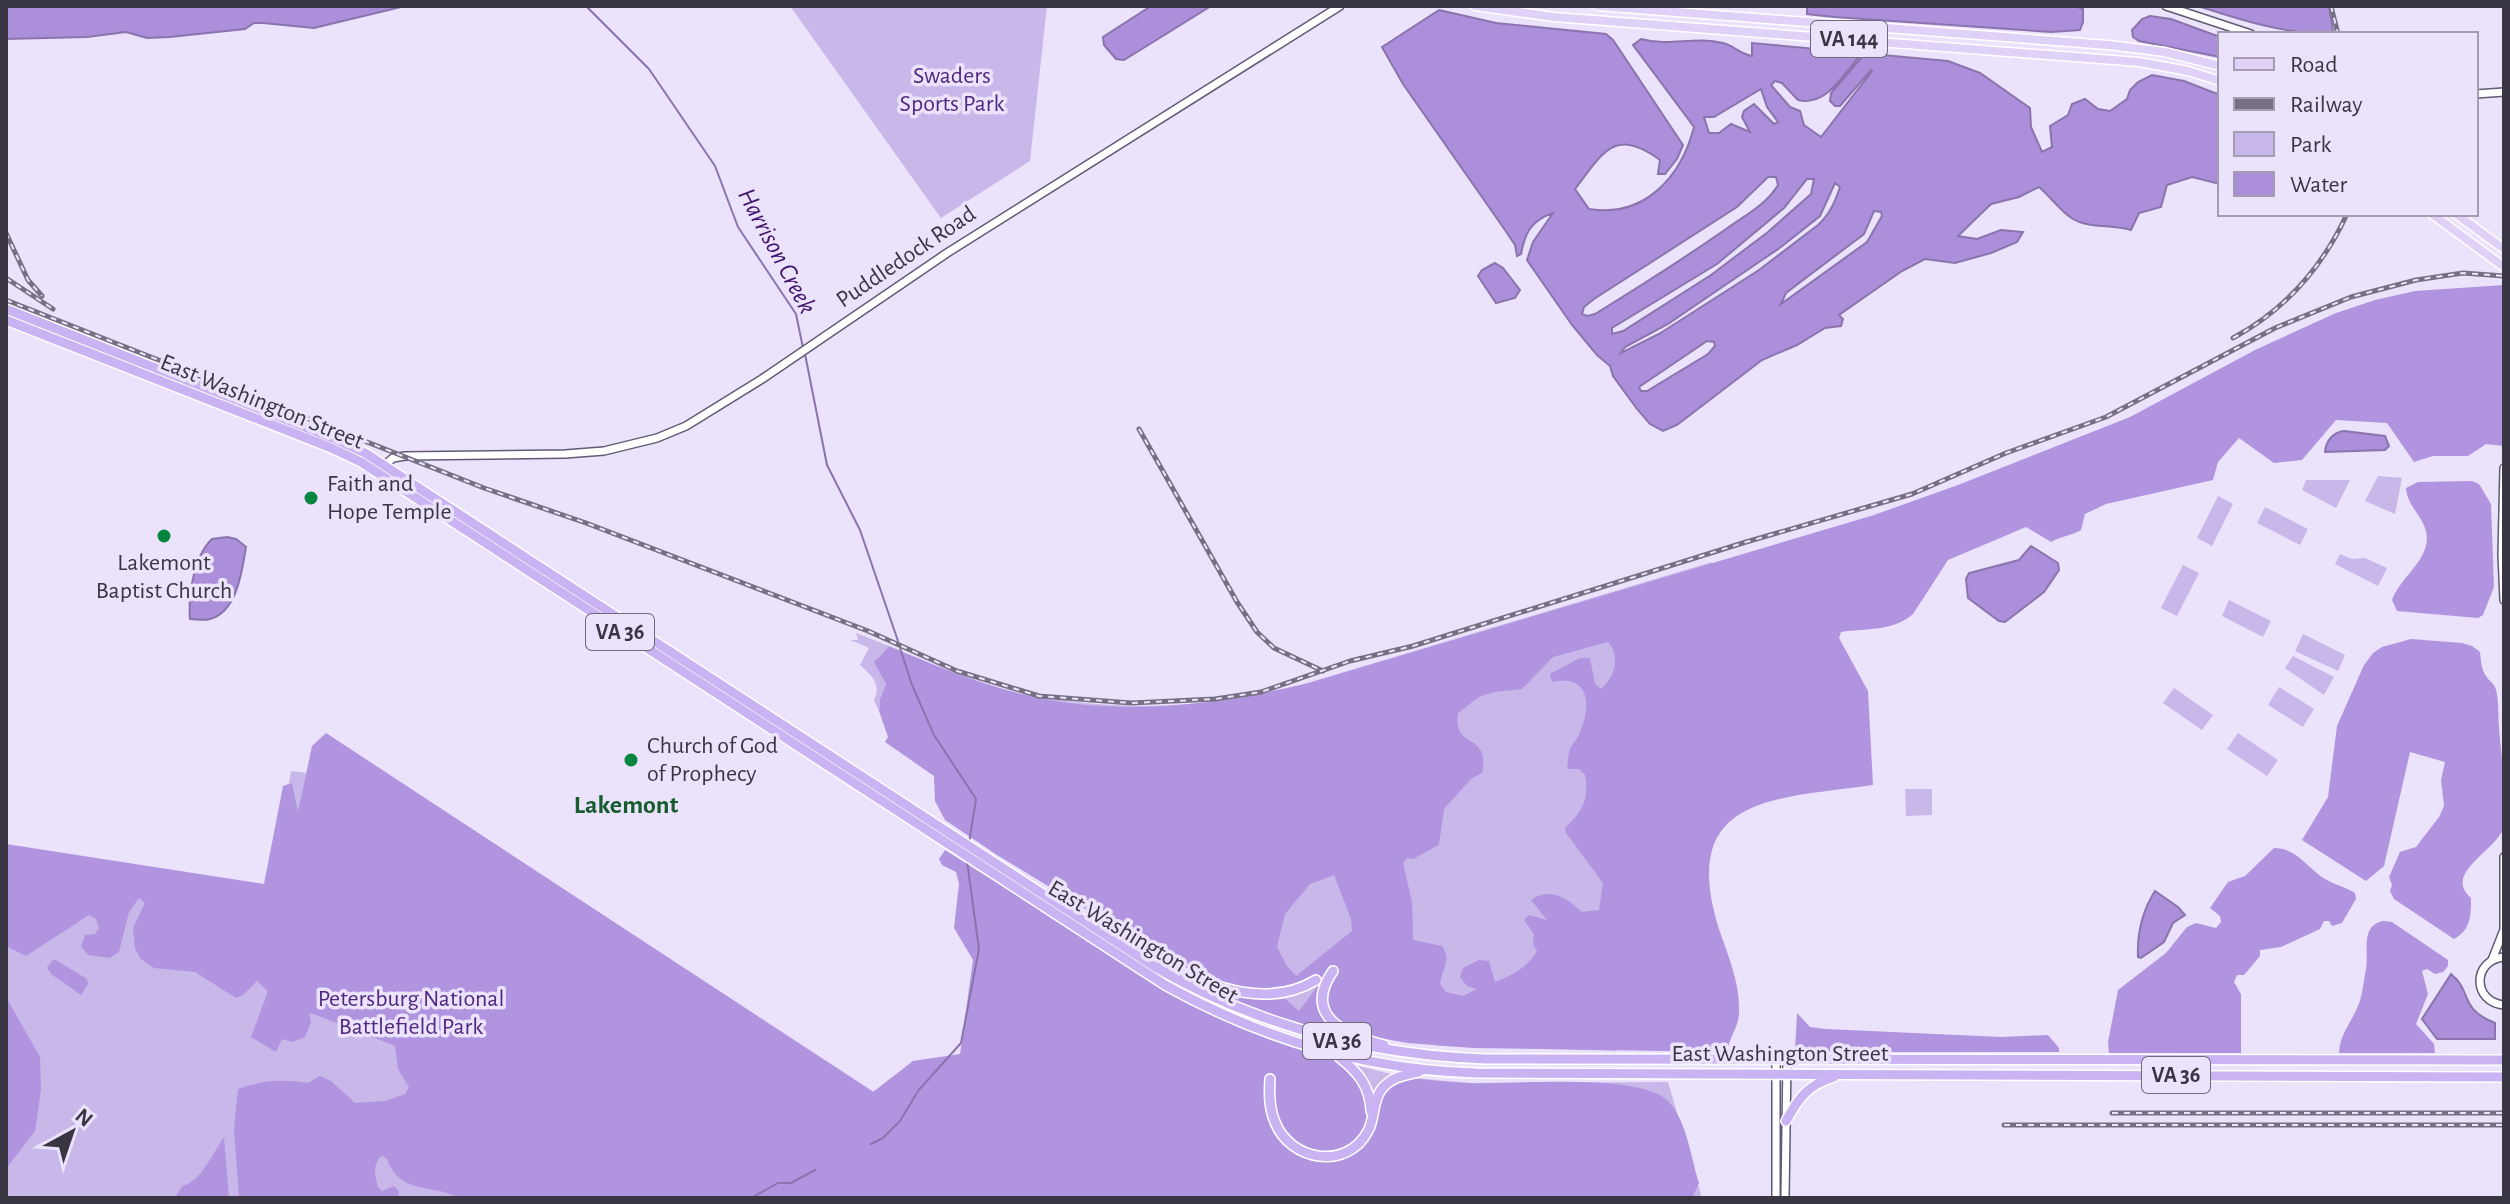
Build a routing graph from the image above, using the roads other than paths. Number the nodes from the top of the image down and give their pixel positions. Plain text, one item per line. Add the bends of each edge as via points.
1 (1340, 6) edge
2 (1475, 6) edge
3 (1598, 6) edge
4 (2166, 6) edge
5 (2245, 32) edge
6 (2218, 66) edge
7 (2218, 80) edge
8 (2504, 92) edge
9 (2478, 94) edge
10 (2435, 216) edge
11 (2459, 216) edge
12 (2504, 249) edge
13 (2504, 267) edge
14 (6, 309) edge
15 (6, 320) edge
16 (380, 468) junction
17 (2503, 468) edge
18 (2504, 600) edge
19 (2504, 857) edge
20 (2504, 933) edge
21 (1131, 952) junction
22 (2504, 957) edge
23 (2492, 960) junction
24 (1333, 971) dead end
25 (1316, 980) dead end
26 (2504, 1005) edge
27 (1337, 1055) junction
28 (1418, 1055) junction
29 (1782, 1059) junction
30 (2504, 1060) edge
31 (1431, 1070) junction
32 (1782, 1073) junction
33 (1848, 1074) junction
34 (2504, 1077) edge
35 (1786, 1121) junction
36 (1786, 1141) junction
37 (1776, 1142) junction
38 (1776, 1198) edge
39 (1785, 1198) edge

1 - 16 main road, Puddledock Road via 972,236 700,419 604,451 405,456
2 - 7 main road, VA 144 via 1554,17 2139,62
3 - 6 main road, VA 144 via 2146,49
4 - 5 main road
8 - 9 main road
10 - 13 main road
11 - 12 main road
14 - 16 highway, East Washington Street / VA 36 via 330,437
15 - 16 highway, East Washington Street / VA 36
16 - 21 highway, East Washington Street / VA 36
16 - 27 highway, East Washington Street / VA 36 via 1165,985 1248,1026
17 - 18 main road
19 - 20 main road
20 - 23 main road
21 - 25 highway via 1246,993 1286,992
21 - 28 highway, East Washington Street / VA 36 via 1194,988 1265,1019 1348,1043
22 - 23 main road
23 - 26 main road via 2480,973 2480,989 2490,1002
24 - 28 highway via 1323,999 1333,1024
27 - 31 highway, East Washington Street / VA 36
27 - 31 highway via 1363,1079 1371,1106 1364,1132 1344,1149 1318,1153 1290,1139 1276,1116 1272,1080 1275,1124 1283,1136 1304,1153 1327,1157 1344,1153 1364,1138 1387,1083
28 - 29 highway, East Washington Street / VA 36
29 - 30 highway, East Washington Street / VA 36
29 - 32 main road
31 - 32 highway, East Washington Street / VA 36
32 - 33 highway, East Washington Street / VA 36
32 - 35 main road
32 - 37 main road
33 - 34 highway, East Washington Street / VA 36
33 - 35 highway via 1807,1089
35 - 36 main road
36 - 37 main road
36 - 39 main road
37 - 38 main road

